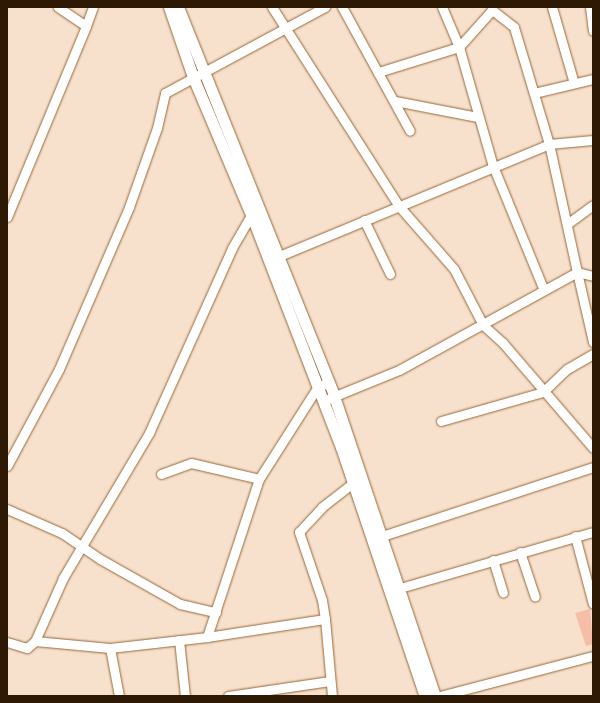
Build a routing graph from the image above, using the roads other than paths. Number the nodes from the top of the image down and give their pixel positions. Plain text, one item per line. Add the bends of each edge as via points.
1 (58, 7) edge
2 (94, 7) edge
3 (169, 7) edge
4 (178, 7) edge
5 (272, 7) edge
6 (325, 7) edge
7 (342, 7) edge
8 (442, 7) edge
9 (552, 7) edge
10 (590, 7) edge
11 (86, 26) junction
12 (284, 30) junction
13 (593, 31) edge
14 (459, 47) junction
15 (378, 72) junction
16 (197, 74) junction
17 (593, 78) edge
18 (574, 83) junction
19 (534, 93) junction
20 (395, 101) junction
21 (477, 117) junction
22 (410, 132) dead end
23 (593, 140) edge
24 (549, 144) junction
25 (494, 166) junction
26 (258, 205) junction
27 (398, 205) junction
28 (593, 205) edge
29 (251, 214) junction
30 (7, 218) edge
31 (364, 220) junction
32 (567, 224) junction
33 (279, 255) junction
34 (269, 260) junction
35 (577, 272) junction
36 (390, 274) dead end
37 (593, 276) edge
38 (543, 288) junction
39 (483, 325) junction
40 (593, 342) edge
41 (593, 354) edge
42 (328, 382) junction
43 (317, 388) junction
44 (543, 392) junction
45 (334, 396) junction
46 (322, 401) junction
47 (441, 421) dead end
48 (347, 446) junction
49 (593, 448) edge
50 (7, 466) edge
51 (593, 467) edge
52 (161, 474) dead end
53 (259, 478) junction
54 (358, 478) junction
55 (7, 509) edge
56 (593, 532) edge
57 (379, 536) junction
58 (575, 536) junction
59 (82, 546) junction
60 (520, 552) junction
61 (493, 560) junction
62 (396, 588) junction
63 (503, 592) dead end
64 (535, 597) dead end
65 (593, 604) edge
66 (216, 612) junction
67 (325, 619) junction
68 (208, 637) junction
69 (179, 640) junction
70 (35, 641) junction
71 (7, 642) edge
72 (110, 648) junction
73 (593, 656) edge
74 (330, 681) junction
75 (254, 694) edge
76 (119, 696) edge
77 (185, 696) edge
78 (228, 696) edge
79 (332, 696) edge
80 (425, 696) edge
81 (435, 696) edge
82 (440, 696) edge

1 - 11 street
2 - 11 street
3 - 16 main road
4 - 16 main road
5 - 12 street
6 - 12 street
7 - 15 street
8 - 14 street
9 - 18 street
10 - 13 street
11 - 30 street
12 - 16 street
12 - 27 street via 339,110
14 - 15 street
14 - 19 street via 492,10 497,12 518,33
14 - 21 street
15 - 20 street
16 - 26 main road
16 - 29 main road
16 - 50 street via 169,89 162,97 157,128 129,207 59,369
17 - 18 street
18 - 19 street
19 - 24 street
20 - 21 street
20 - 22 street
21 - 25 street
23 - 24 street
24 - 25 street
24 - 32 street
25 - 27 street
25 - 38 street
26 - 29 street
26 - 33 main road
27 - 31 street
27 - 39 street via 454,269
28 - 32 street
29 - 34 main road
29 - 59 street via 232,248 149,433
31 - 33 street
31 - 36 street
32 - 35 street
33 - 34 street
33 - 42 main road
34 - 43 main road
35 - 37 street
35 - 38 street
35 - 40 street
38 - 39 street
39 - 44 street via 503,342
39 - 45 street via 399,370
41 - 44 street via 567,369
42 - 43 street
42 - 45 main road
43 - 46 main road
43 - 53 street
44 - 47 street
44 - 49 street
45 - 46 street
45 - 48 main road
46 - 48 main road
48 - 54 main road
51 - 57 street
52 - 53 street via 191,463
53 - 66 street
54 - 57 main road
54 - 67 street via 298,532 322,600
55 - 59 street via 45,524
56 - 58 street
57 - 62 main road
58 - 60 street
58 - 65 street
59 - 66 street via 180,604
59 - 70 street via 51,602
60 - 61 street
60 - 64 street
61 - 62 street
61 - 63 street
62 - 80 main road
62 - 81 main road
66 - 68 street
67 - 68 street
67 - 74 street
68 - 69 street
69 - 72 street
69 - 77 street
70 - 71 street via 27,648
70 - 72 street
72 - 76 street
73 - 82 street
74 - 75 street
74 - 79 street
75 - 78 street

